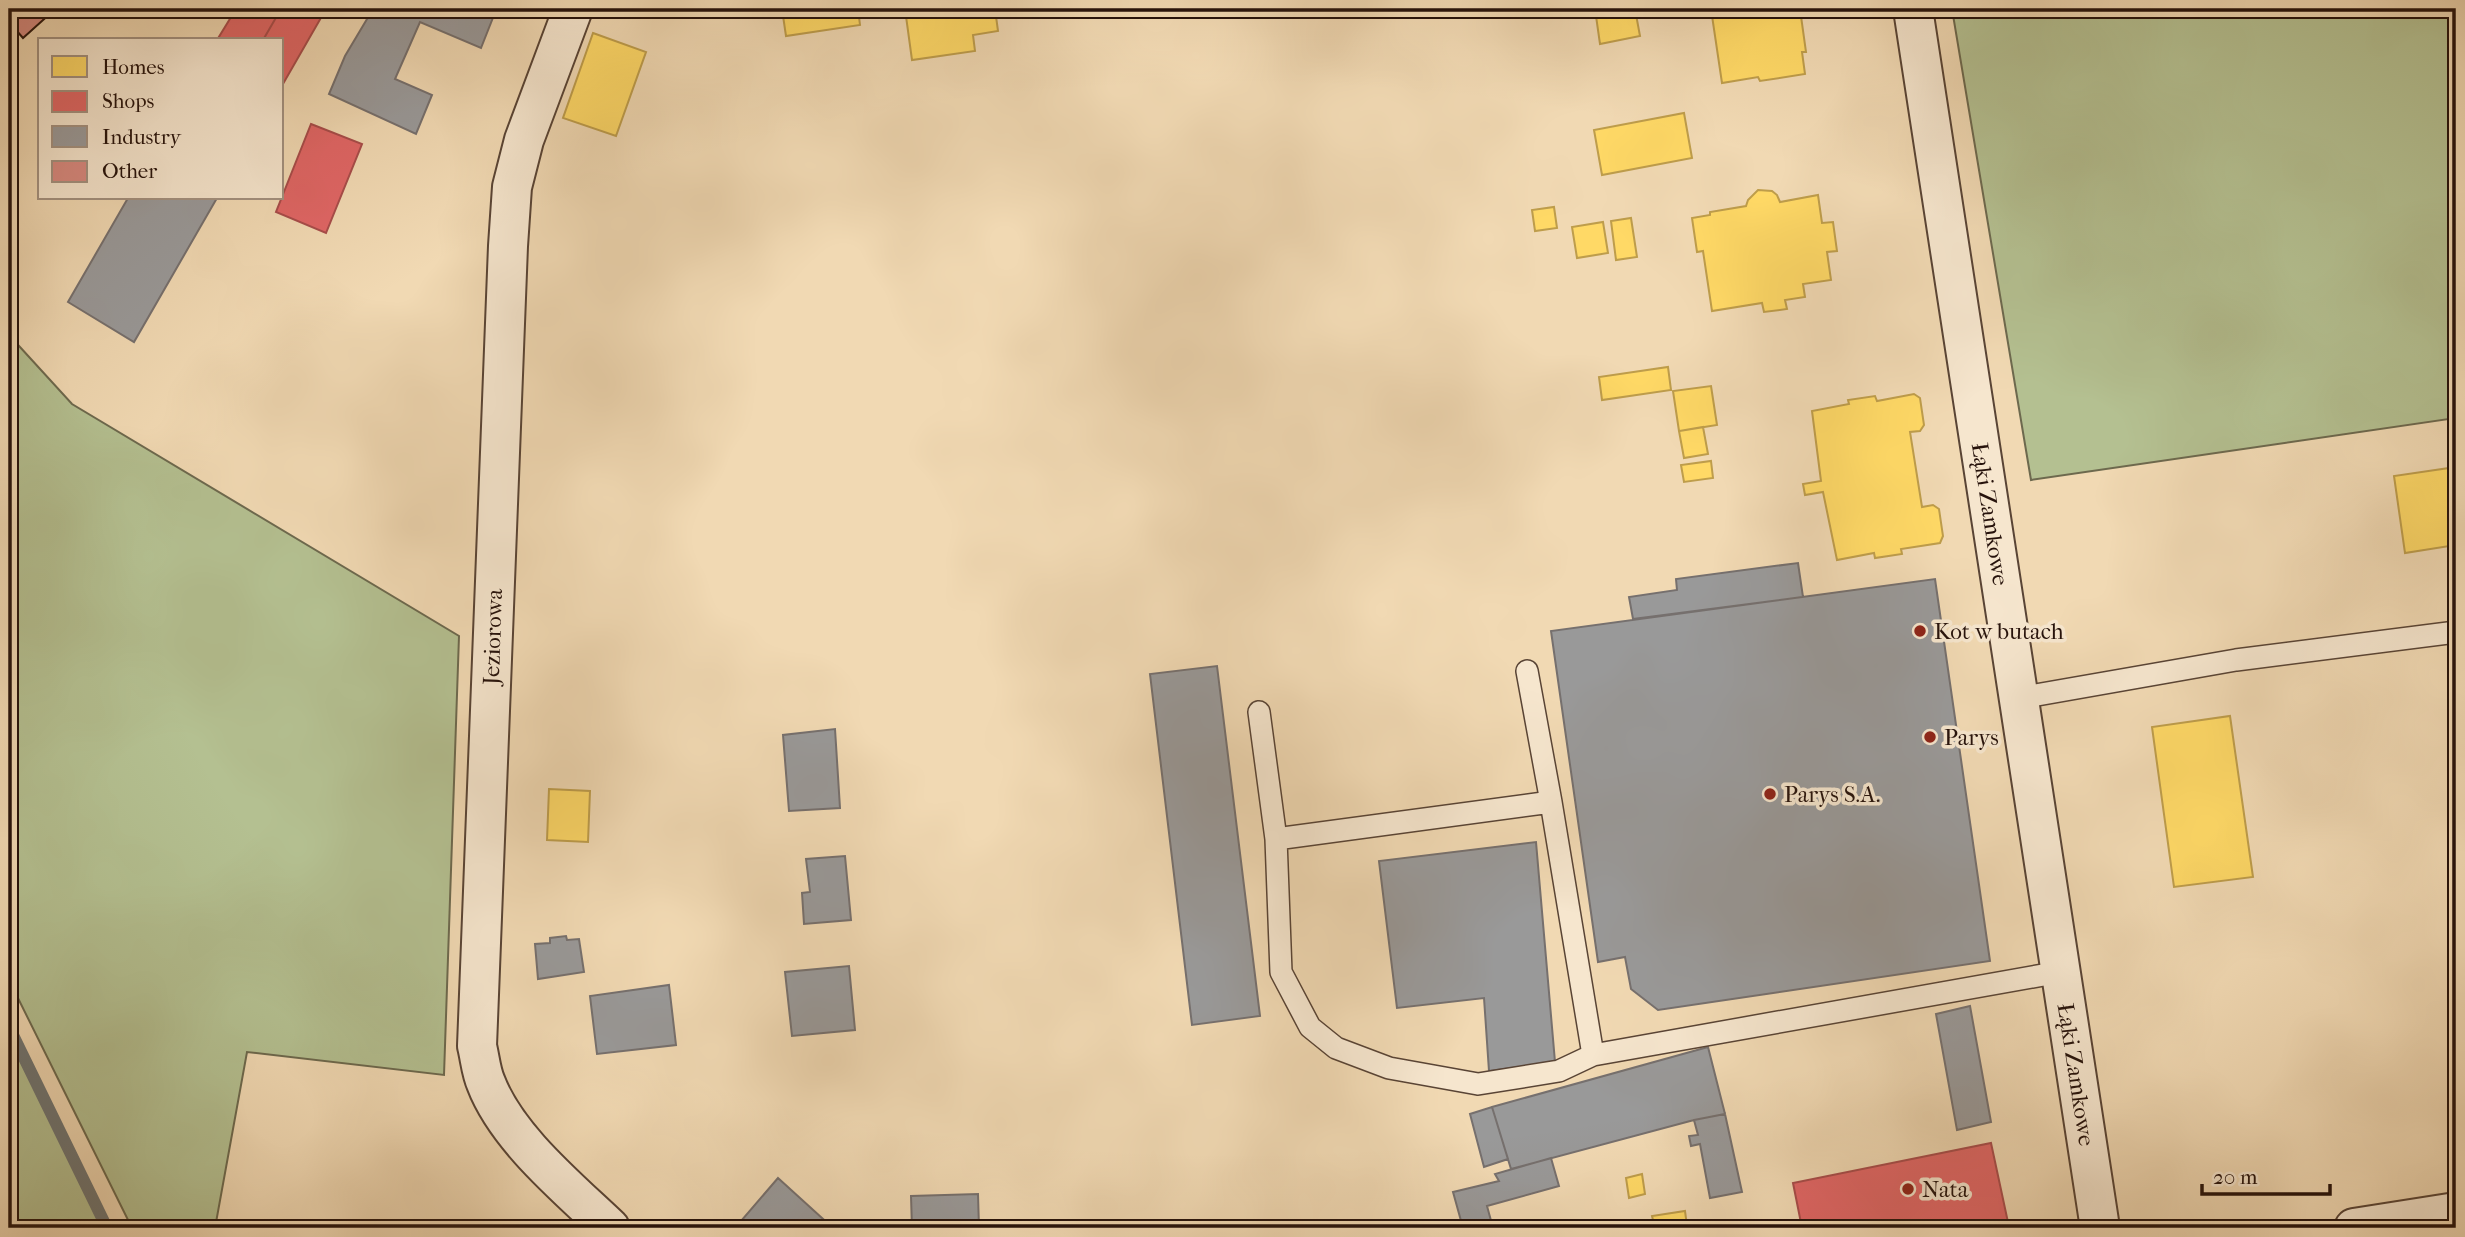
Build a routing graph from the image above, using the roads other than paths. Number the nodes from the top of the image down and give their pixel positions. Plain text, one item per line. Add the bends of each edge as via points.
1 (573, 9) edge
2 (1913, 9) edge
3 (2456, 632) edge
4 (1527, 671) dead end
5 (2019, 698) junction
6 (1259, 712) dead end
7 (1550, 802) junction
8 (1276, 839) junction
9 (2060, 972) junction
10 (1592, 1055) junction
11 (2456, 1212) edge
12 (610, 1228) edge
13 (2100, 1228) edge
14 (2354, 1228) edge

1 - 12 street, Jeziorowa via 524,140 513,187 477,1046 485,1082 503,1117
2 - 5 street, Łąki Zamkowe
3 - 5 lane via 2236,660
4 - 7 lane
5 - 9 street, Łąki Zamkowe
6 - 8 lane
7 - 8 lane
7 - 10 lane
8 - 10 lane via 1281,972 1310,1027 1336,1048 1389,1068 1478,1084 1559,1071
9 - 10 lane
9 - 13 street, Łąki Zamkowe
11 - 14 street

